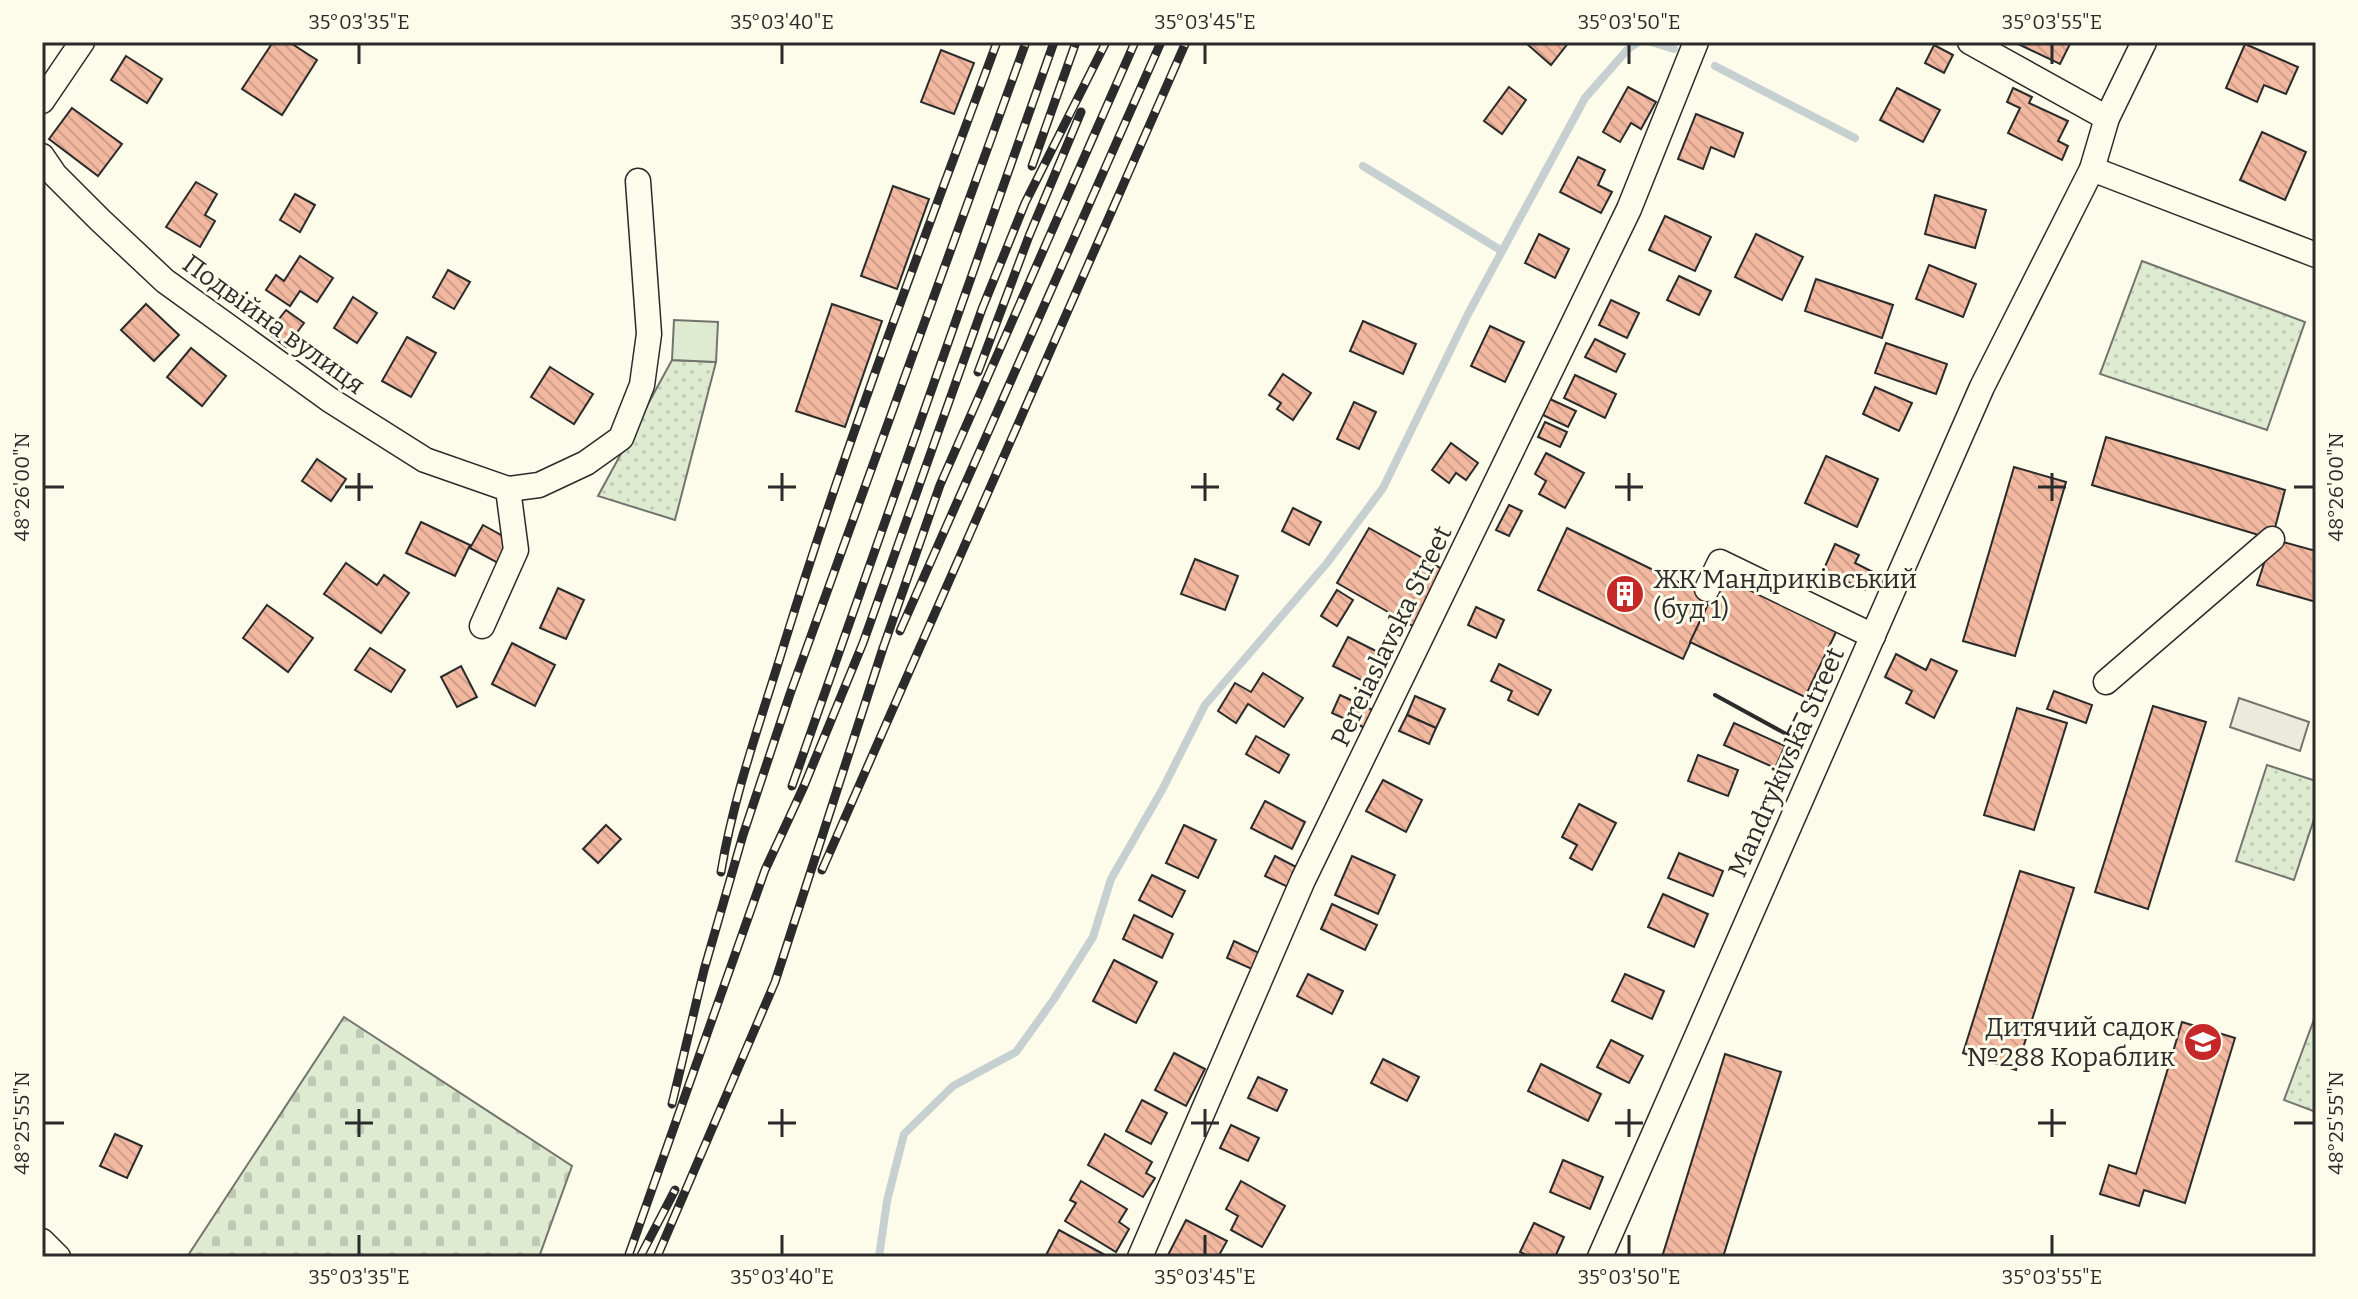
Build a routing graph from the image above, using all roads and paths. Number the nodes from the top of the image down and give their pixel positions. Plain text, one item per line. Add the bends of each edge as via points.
1 (82, 42) edge
2 (1696, 42) edge
3 (1970, 42) edge
4 (2144, 42) edge
5 (42, 101) edge
6 (2107, 118) junction
7 (42, 156) edge
8 (2092, 169) junction
9 (638, 181) dead end
10 (2316, 255) edge
11 (508, 489) junction
12 (2272, 539) dead end
13 (1707, 589) dead end
14 (482, 626) dead end
15 (1873, 636) junction
16 (2106, 682) dead end
17 (42, 1241) edge
18 (58, 1257) edge
19 (1140, 1257) edge
20 (1600, 1257) edge

1 - 5 street
2 - 19 street, Pereiaslavska Street via 1629,209 1303,880
3 - 6 street
4 - 6 street, Mandrykivska Street
6 - 8 street, Mandrykivska Street
7 - 11 street, Подвійна вулиця via 55,175 165,281 330,400 425,460
8 - 10 street
8 - 15 street, Mandrykivska Street via 1982,387
9 - 11 street via 649,334 642,385 621,438 586,463 539,485
11 - 14 street via 516,550
12 - 16 street
13 - 15 street via 1720,562
15 - 20 street, Mandrykivska Street
17 - 18 street

